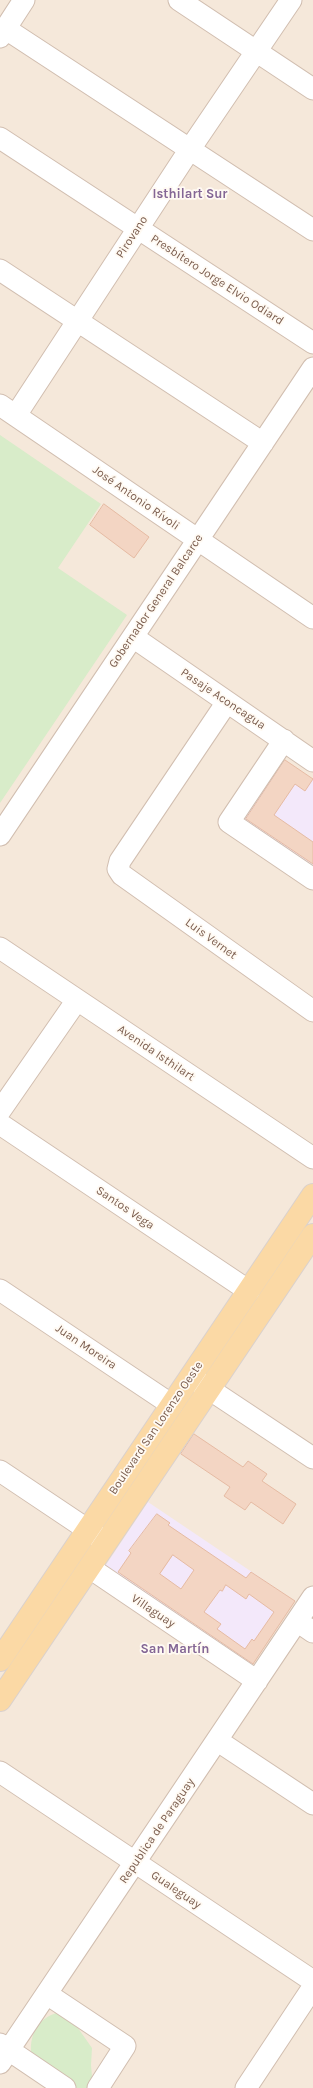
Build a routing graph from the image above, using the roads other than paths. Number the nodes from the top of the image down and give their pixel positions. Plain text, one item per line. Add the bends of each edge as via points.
1 (24, 0) edge
2 (179, 0) edge
3 (291, 0) edge
4 (3, 33) edge
5 (256, 51) junction
6 (313, 89) edge
7 (0, 138) edge
8 (190, 149) junction
9 (138, 229) junction
10 (313, 230) edge
11 (0, 270) edge
12 (77, 321) junction
13 (313, 343) edge
14 (313, 368) edge
15 (8, 410) edge
16 (263, 443) junction
17 (197, 540) junction
18 (313, 618) edge
19 (133, 637) junction
20 (227, 702) junction
21 (284, 740) junction
22 (313, 761) edge
23 (0, 835) edge
24 (313, 879) edge
25 (0, 948) edge
26 (76, 1000) junction
27 (312, 1007) edge
28 (0, 1111) edge
29 (0, 1124) edge
30 (313, 1158) edge
31 (313, 1195) edge
32 (313, 1236) edge
33 (0, 1290) edge
34 (249, 1291) junction
35 (191, 1377) junction
36 (210, 1389) junction
37 (172, 1405) junction
38 (313, 1458) edge
39 (0, 1471) edge
40 (88, 1530) junction
41 (106, 1543) junction
42 (90, 1568) junction
43 (313, 1597) edge
44 (305, 1626) edge
45 (2, 1651) edge
46 (257, 1681) junction
47 (0, 1700) edge
48 (218, 1741) junction
49 (0, 1772) edge
50 (313, 1804) edge
51 (135, 1863) junction
52 (313, 1981) edge
53 (313, 1987) edge
54 (46, 1994) junction
55 (3, 2052) edge
56 (65, 2088) edge
57 (98, 2088) edge
58 (246, 2088) edge

1 - 4 street
2 - 5 street
3 - 5 street, Pirovano
4 - 8 street
5 - 6 street
5 - 8 street, Pirovano
7 - 9 street, Presbítero Jorge Elvio Odiard
8 - 9 street, Pirovano
8 - 10 street
9 - 12 street, Pirovano
9 - 13 street, Presbítero Jorge Elvio Odiard
11 - 12 street
12 - 15 street, Pirovano
12 - 16 street
14 - 16 street, Gobernador General Balcarce
15 - 17 street, José Antonio Rívoli
16 - 17 street, Gobernador General Balcarce
17 - 18 street, José Antonio Rívoli
17 - 19 street, Gobernador General Balcarce
19 - 20 street, Pasaje Aconcagua
19 - 23 street, Gobernador General Balcarce
20 - 21 street, Pasaje Aconcagua
20 - 27 street, Luis Vernet via 120,861 118,869 122,875
21 - 22 street, Pasaje Aconcagua
21 - 24 street via 230,822
25 - 26 street, Avenida Isthilart
26 - 28 street
26 - 30 street, Avenida Isthilart
29 - 34 street, Santos Vega
31 - 34 main road, Boulevard San Lorenzo Oeste
32 - 36 main road, Boulevard San Lorenzo Oeste
33 - 37 street, Juan Moreira
34 - 35 main road, Boulevard San Lorenzo Oeste
35 - 36 street
35 - 37 main road, Boulevard San Lorenzo Oeste
36 - 38 street
36 - 41 main road, Boulevard San Lorenzo Oeste
37 - 40 main road, Boulevard San Lorenzo Oeste
39 - 40 street
40 - 41 street
40 - 45 main road, Boulevard San Lorenzo Oeste
41 - 42 main road, Boulevard San Lorenzo Oeste
42 - 46 street, Villaguay
42 - 47 main road, Boulevard San Lorenzo Oeste
43 - 44 street, Republica de Paraguay
44 - 46 street, Republica de Paraguay
46 - 48 street, Republica de Paraguay
48 - 50 street
48 - 51 street, Republica de Paraguay
49 - 51 street, Gualeguay
51 - 52 street, Gualeguay
51 - 54 street, Republica de Paraguay
53 - 58 street
54 - 55 street, Republica de Paraguay
54 - 57 street via 125,2046
55 - 56 street

